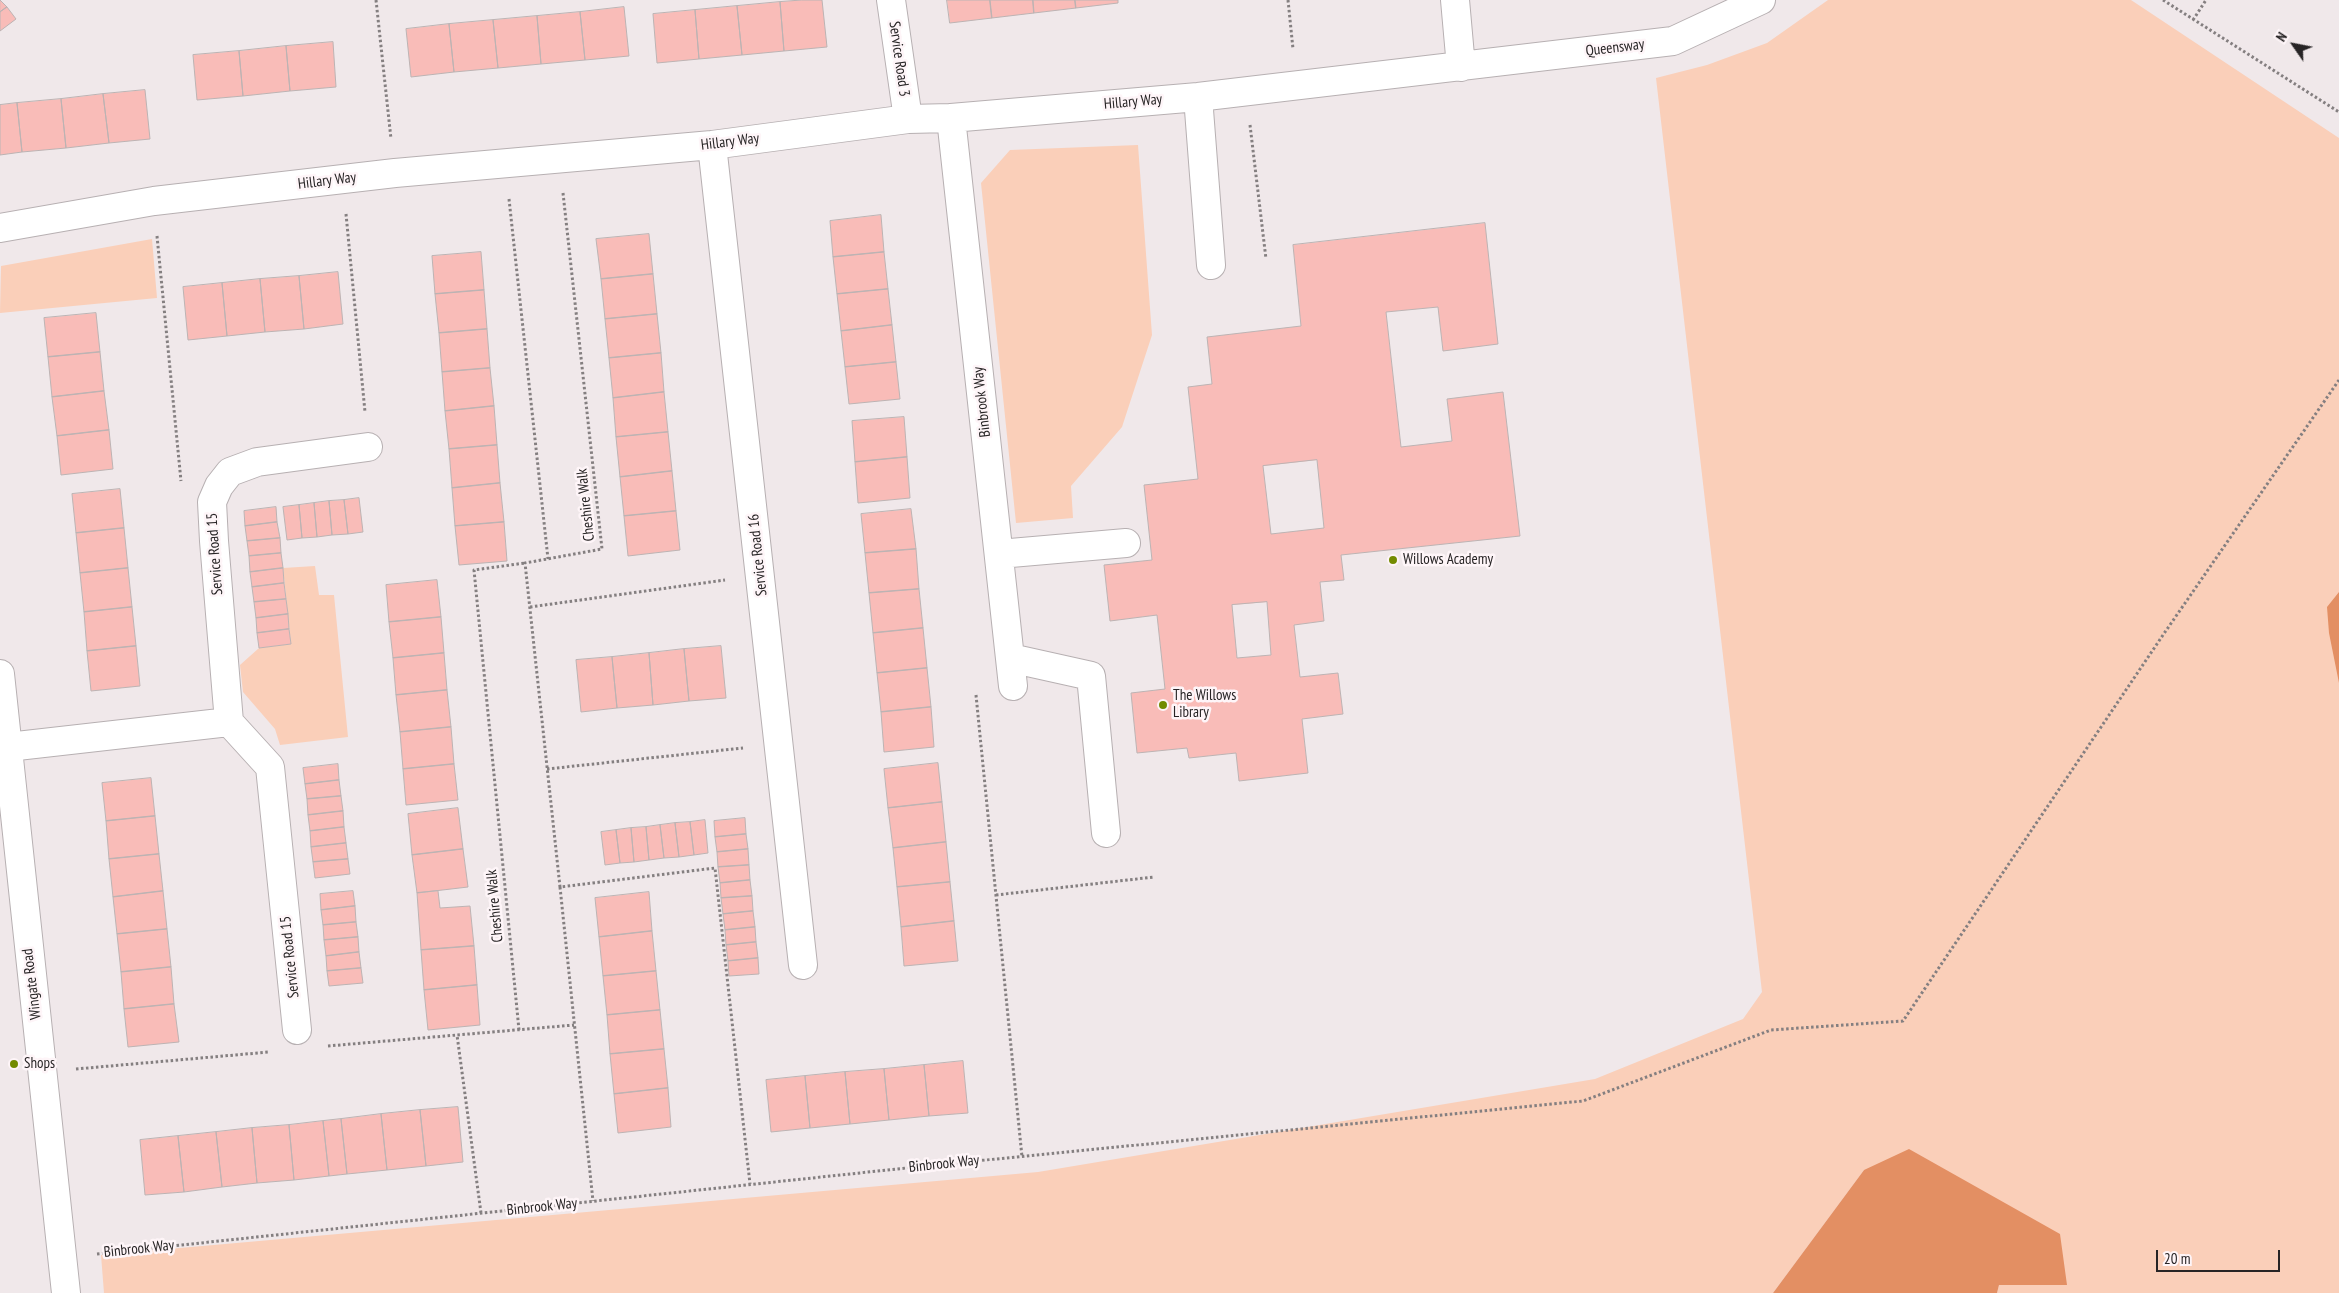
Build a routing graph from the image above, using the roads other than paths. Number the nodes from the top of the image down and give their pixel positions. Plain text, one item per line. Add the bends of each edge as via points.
1 (891, 0) edge
2 (1455, 0) edge
3 (1761, 0) edge
4 (1461, 68) junction
5 (1198, 97) junction
6 (951, 118) junction
7 (908, 119) junction
8 (712, 145) junction
9 (0, 228) edge
10 (1211, 265) dead end
11 (368, 447) road end
12 (1126, 544) dead end
13 (999, 554) junction
14 (1010, 658) junction
15 (0, 674) edge
16 (1013, 686) dead end
17 (229, 722) junction
18 (8, 747) junction
19 (1106, 833) dead end
20 (11, 904) edge
21 (804, 965) dead end
22 (297, 1030) dead end
23 (66, 1293) edge

1 - 7 street, Service Road 3
2 - 4 street
3 - 4 street, Queensway via 1673,41
4 - 5 street, Hillary Way
5 - 6 street, Hillary Way
5 - 10 street
6 - 7 street, Hillary Way
6 - 13 street, Binbrook Way
7 - 8 street, Hillary Way
8 - 9 street, Hillary Way via 395,173 154,201
8 - 21 street, Service Road 16
11 - 17 street, Service Road 15 via 257,462 230,472 219,486 212,502
12 - 13 street
13 - 14 street, Binbrook Way
14 - 16 street, Binbrook Way
14 - 19 street via 1091,676
15 - 18 street, Wingate Road
17 - 18 street
17 - 22 street, Service Road 15 via 270,767
18 - 20 street, Wingate Road
20 - 23 street, Wingate Road via 42,1072

